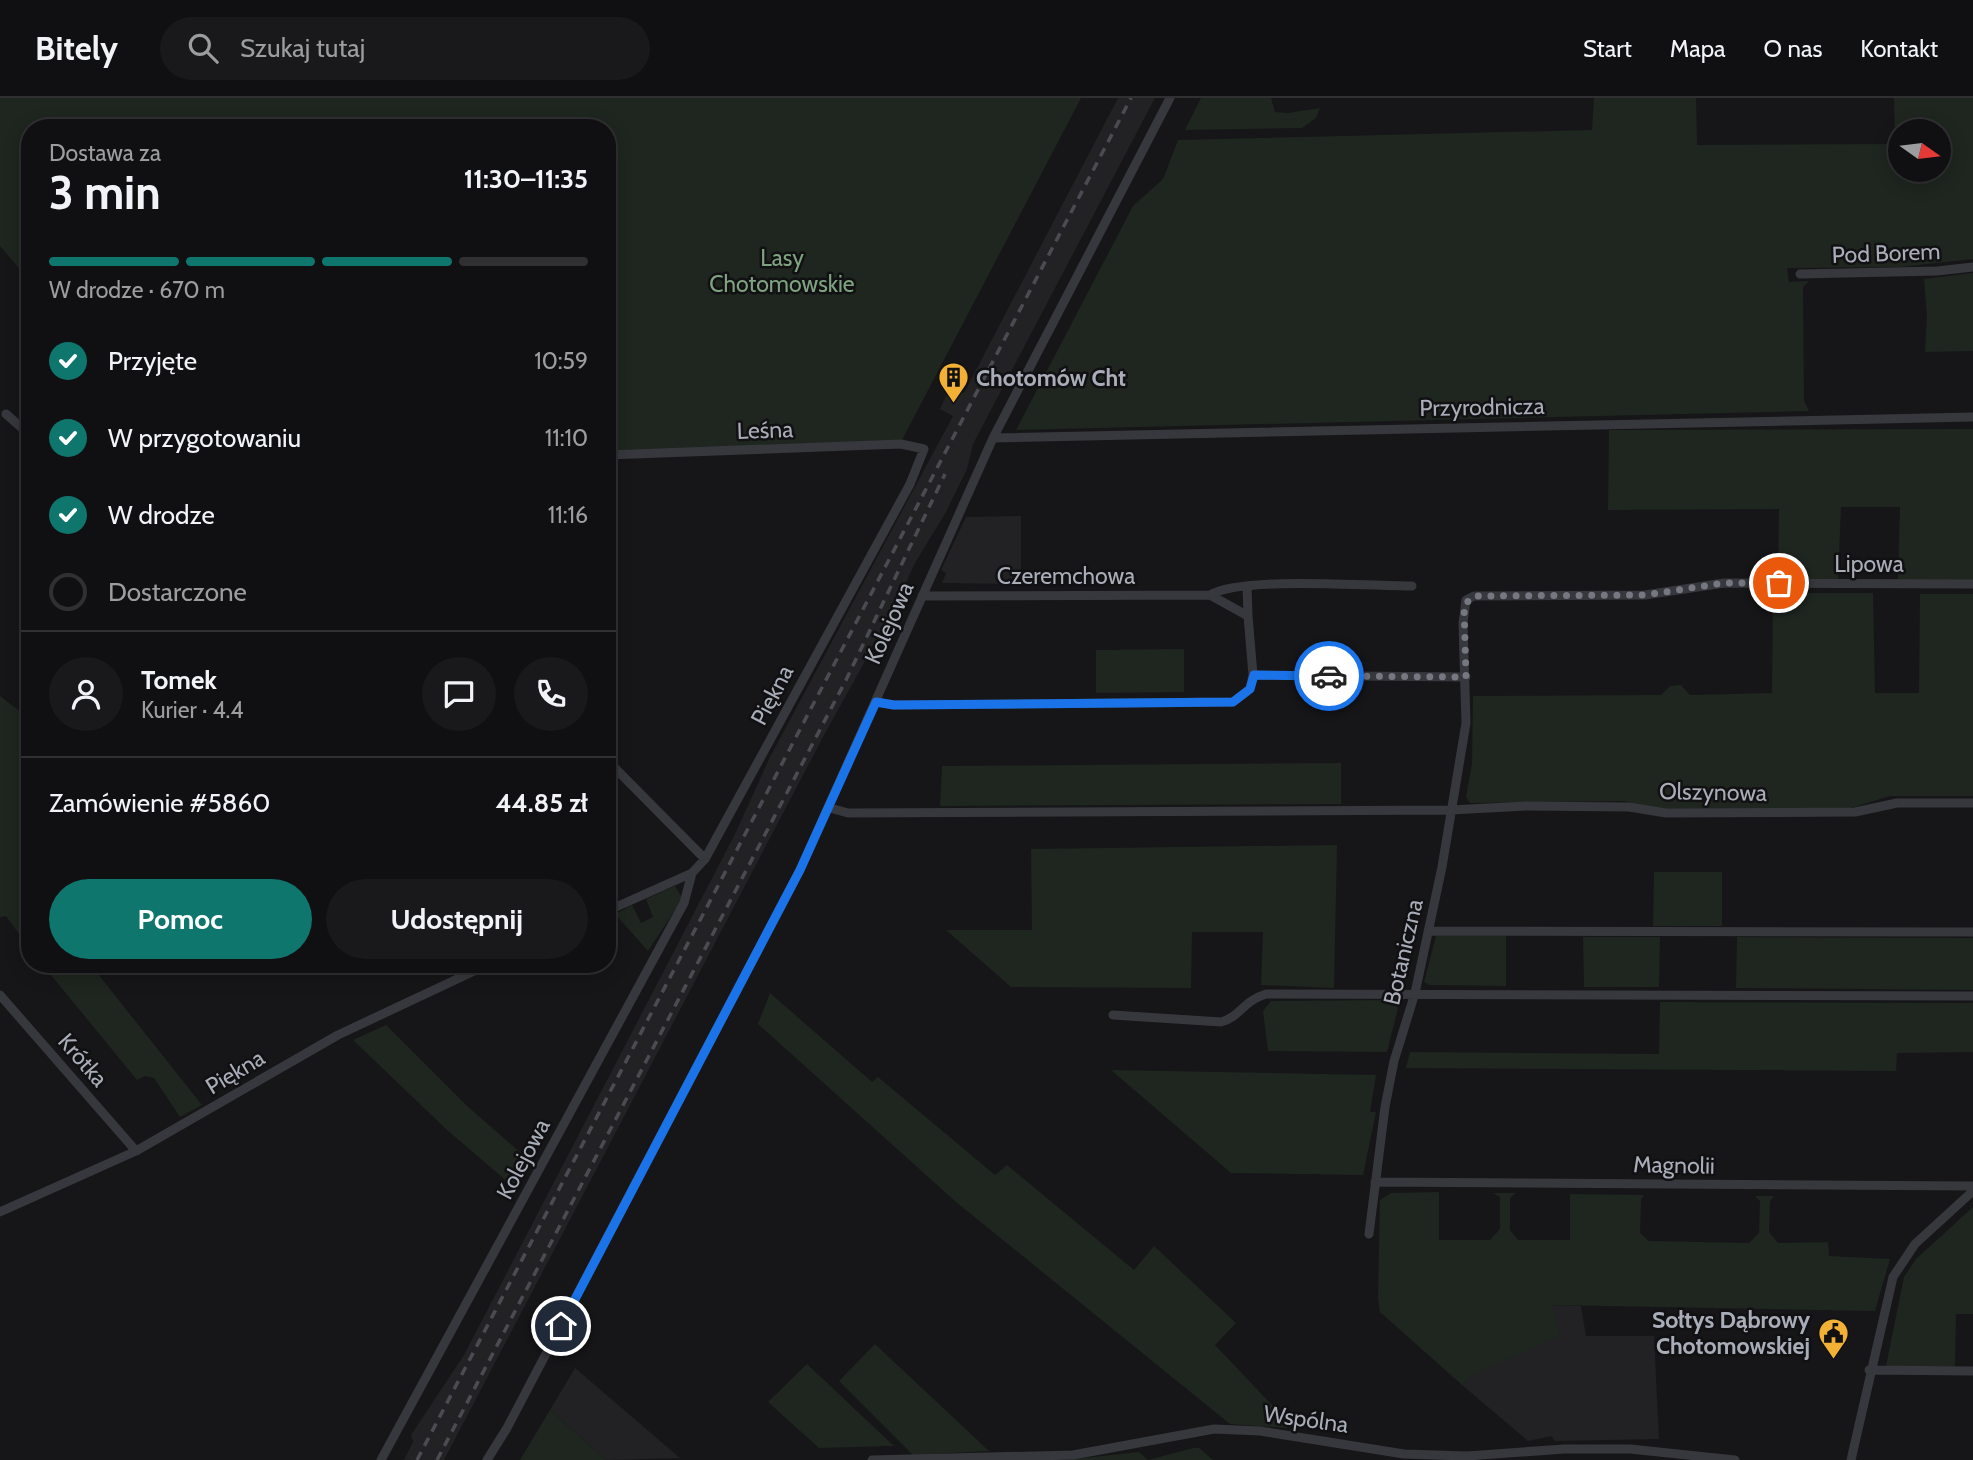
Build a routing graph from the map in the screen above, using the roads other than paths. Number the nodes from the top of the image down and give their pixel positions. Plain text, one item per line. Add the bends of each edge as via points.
1 (1170, 98) edge
2 (1973, 267) edge
3 (1800, 274) dead end
4 (6, 414) dead end
5 (1973, 417) edge
6 (21, 427) edge
7 (993, 438) junction
8 (924, 449) joint
9 (616, 455) edge
10 (1973, 584) edge
11 (1247, 586) junction
12 (1412, 586) dead end
13 (1210, 595) junction
14 (922, 596) junction
15 (1248, 616) junction
16 (1254, 675) junction
17 (1466, 677) junction
18 (876, 702) junction
19 (616, 769) edge
20 (1973, 803) edge
21 (830, 808) junction
22 (1451, 810) junction
23 (705, 859) junction
24 (692, 873) junction
25 (616, 907) edge
26 (1428, 931) junction
27 (1973, 932) edge
28 (470, 973) edge
29 (1415, 993) junction
30 (0, 995) edge
31 (1973, 996) edge
32 (1113, 1016) dead end
33 (136, 1151) junction
34 (1374, 1182) junction
35 (1973, 1189) edge
36 (0, 1212) edge
37 (1369, 1234) dead end
38 (1869, 1370) junction
39 (1973, 1371) edge
40 (1032, 1458) edge
41 (381, 1460) edge
42 (487, 1460) edge
43 (872, 1460) edge
44 (1735, 1460) edge
45 (1851, 1460) edge

1 - 7 street, Kolejowa
2 - 3 street, Pod Borem
4 - 6 street
5 - 7 street, Przyrodnicza
7 - 14 street, Kolejowa
8 - 9 street, Leśna via 901,444
8 - 23 street, Piękna via 910,484
10 - 17 street, Lipowa via 1724,583 1645,595 1474,596 1464,605
11 - 12 street, Czeremchowa
11 - 13 street, Czeremchowa
11 - 15 street
13 - 14 street, Czeremchowa
13 - 15 street, Czeremchowa
14 - 18 street, Kolejowa
15 - 16 street
16 - 17 street
16 - 18 street via 1250,689 1233,702
17 - 22 street, Botaniczna via 1466,723
18 - 21 street, Kolejowa
19 - 23 street
20 - 22 street, Olszynowa via 1897,803 1854,812 1666,813 1629,807 1526,806
21 - 22 street, Olszynowa via 848,813
21 - 42 street, Kolejowa via 532,1382
22 - 26 street, Botaniczna
23 - 24 street, Piękna
24 - 25 street, Piękna
24 - 41 street, Kolejowa via 684,903
26 - 27 street
26 - 29 street, Botaniczna
28 - 33 street, Piękna via 338,1035
29 - 31 street
29 - 32 street via 1266,995 1247,1002 1230,1020 1221,1022
29 - 34 street, Botaniczna via 1394,1062
30 - 33 street, Krótka
33 - 36 street, Piękna
34 - 35 street, Magnolii
34 - 37 street, Botaniczna
35 - 38 street via 1915,1244 1899,1266 1890,1284
38 - 39 street
38 - 45 street
40 - 43 street, Wspólna
40 - 44 street, Wspólna via 1102,1452 1214,1430 1260,1431 1404,1454 1630,1449

